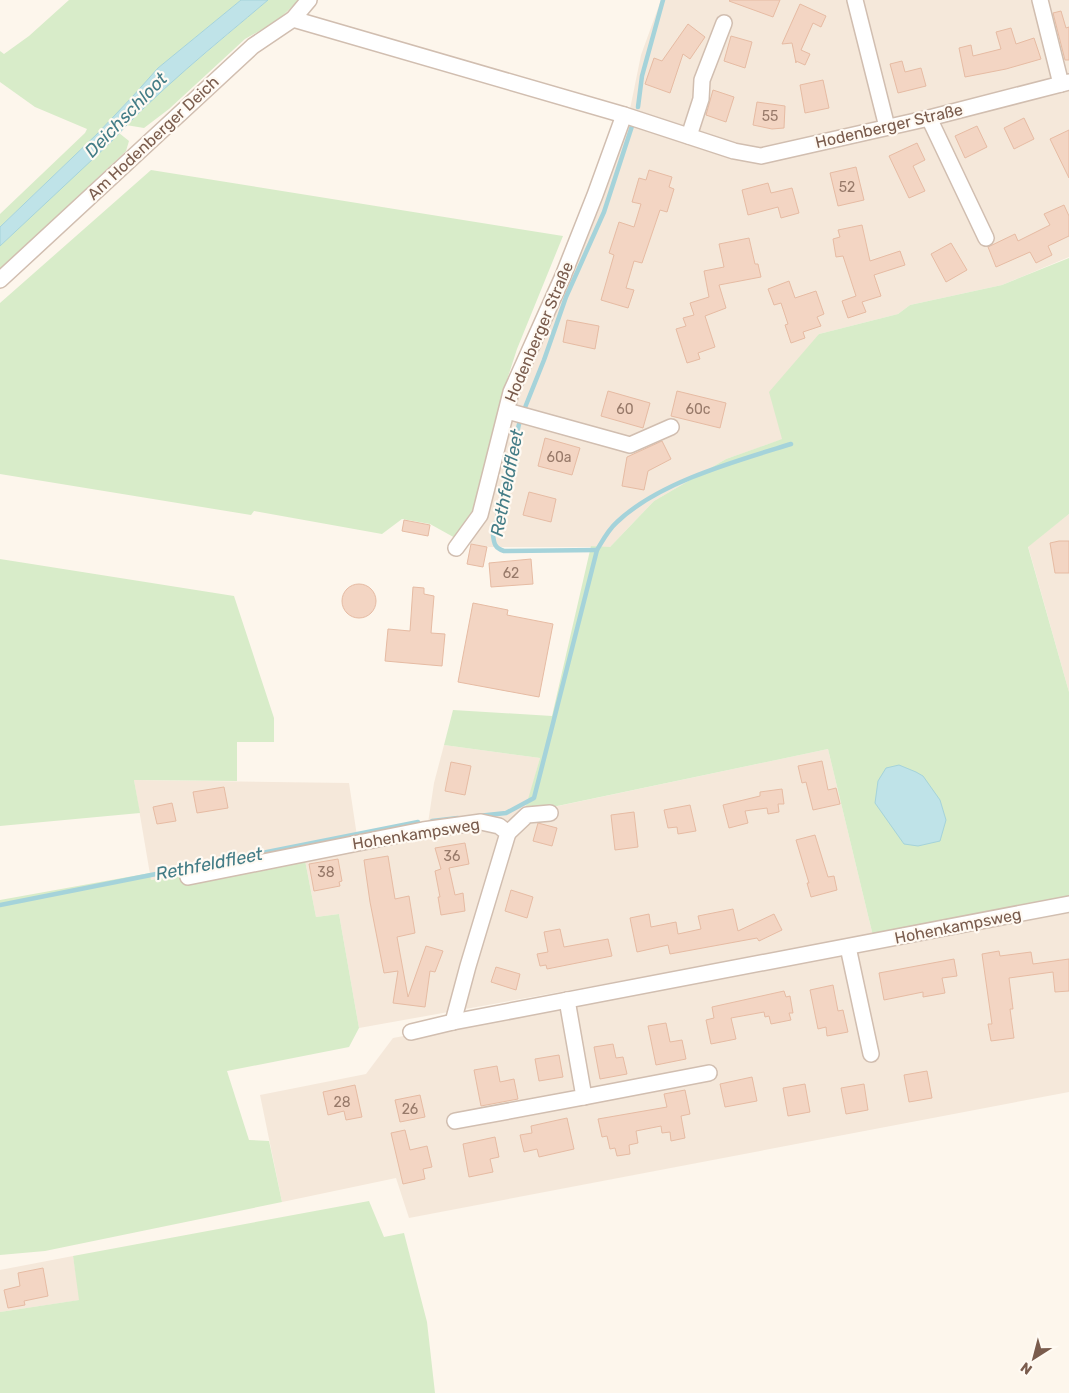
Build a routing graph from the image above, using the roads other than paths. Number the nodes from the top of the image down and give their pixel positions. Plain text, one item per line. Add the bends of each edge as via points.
1 (309, 0) edge
2 (855, 0) edge
3 (1040, 0) edge
4 (293, 19) junction
5 (724, 23) dead end
6 (1065, 83) edge
7 (624, 115) junction
8 (929, 118) junction
9 (888, 127) junction
10 (689, 136) junction
11 (986, 238) dead end
12 (0, 280) edge
13 (507, 411) junction
14 (671, 427) dead end
15 (456, 548) dead end
16 (550, 813) dead end
17 (508, 833) junction
18 (188, 877) dead end
19 (1069, 904) edge
20 (848, 947) junction
21 (567, 1000) junction
22 (453, 1022) junction
23 (411, 1032) dead end
24 (871, 1054) dead end
25 (709, 1073) dead end
26 (584, 1097) junction
27 (455, 1122) dead end

1 - 4 street, Am Hodenberger Deich
2 - 9 street
3 - 6 street
4 - 7 street, Hodenberger Straße
4 - 12 street, Am Hodenberger Deich via 253,46
5 - 10 street via 702,80
6 - 8 street, Hodenberger Straße
7 - 10 street, Hodenberger Straße
7 - 13 street, Hodenberger Straße via 563,276 511,392
8 - 9 street, Hodenberger Straße
8 - 11 street
9 - 10 street, Hodenberger Straße via 760,156
13 - 14 street via 630,445
13 - 15 street, Hodenberger Straße via 480,515
16 - 17 street via 527,815
17 - 18 street, Hohenkampsweg via 499,826 481,822 423,830
17 - 22 street
19 - 20 street, Hohenkampsweg
20 - 21 street, Hohenkampsweg
20 - 24 street
21 - 22 street, Hohenkampsweg
21 - 26 street
22 - 23 street, Hohenkampsweg
25 - 26 street
26 - 27 street

